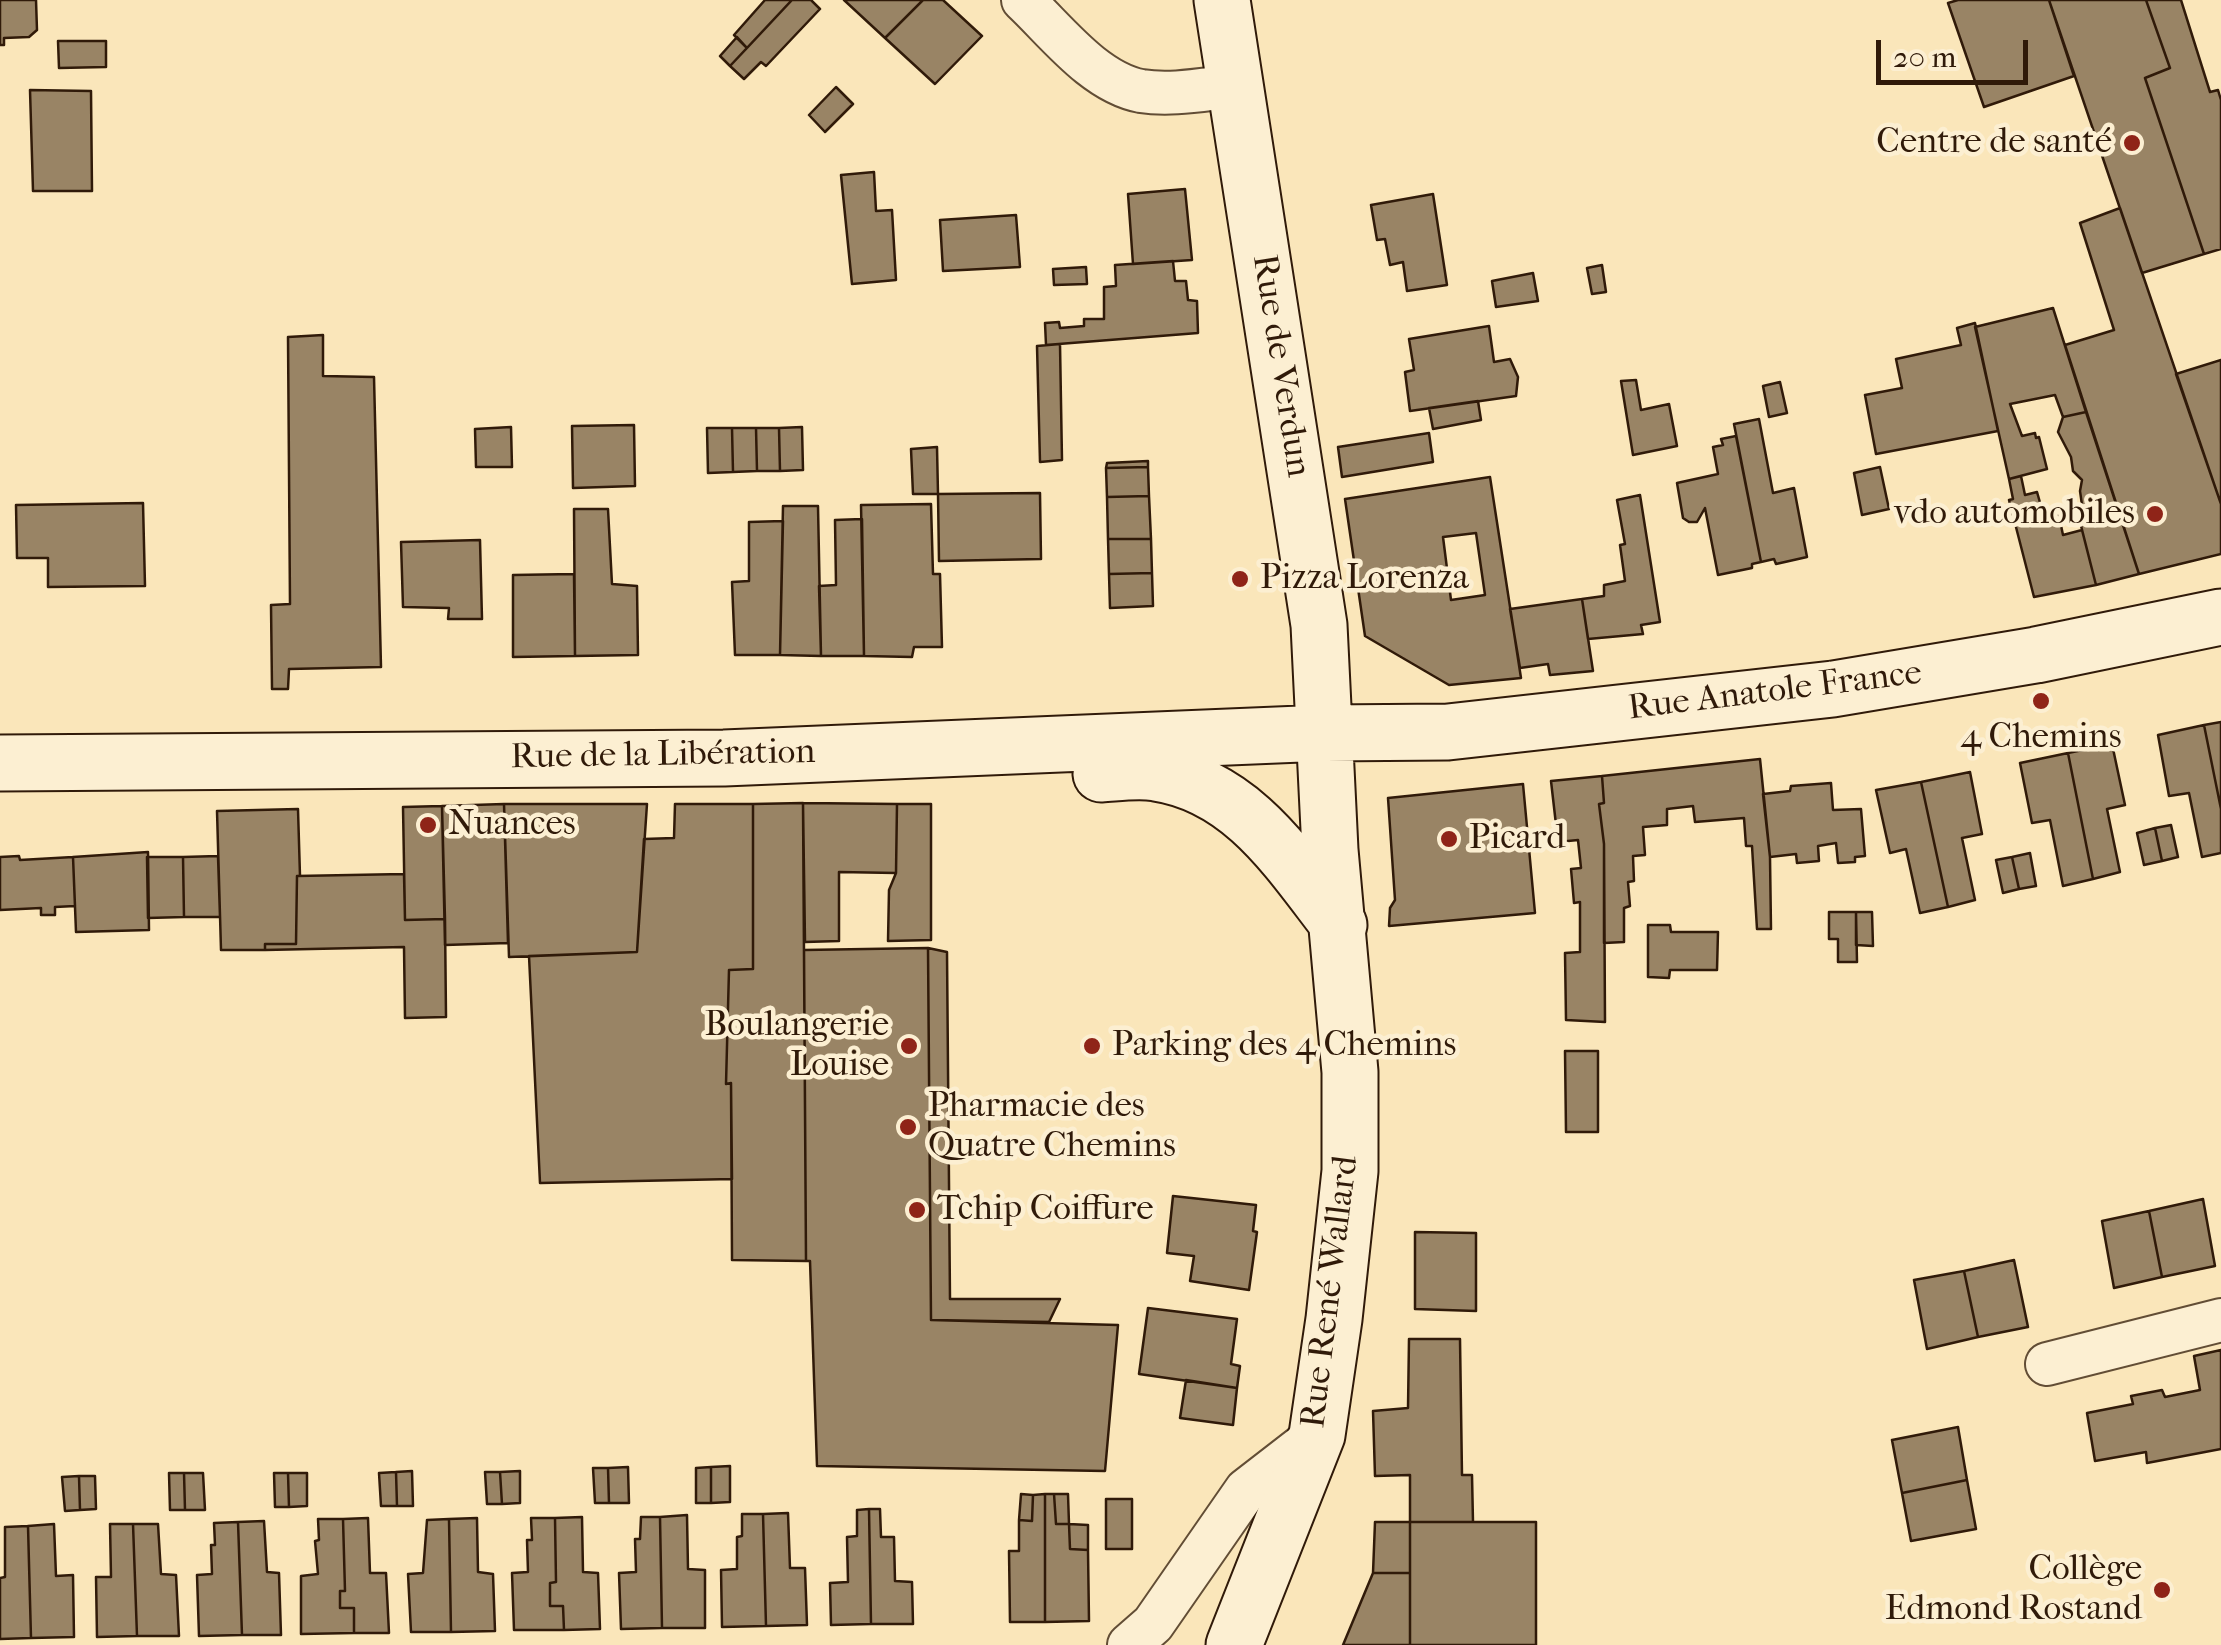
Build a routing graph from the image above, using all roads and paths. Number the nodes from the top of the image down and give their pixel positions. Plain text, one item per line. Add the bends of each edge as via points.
1 (1023, 0) edge
2 (1222, 0) edge
3 (1236, 86) junction
4 (2221, 617) edge
5 (1325, 733) junction
6 (996, 749) junction
7 (0, 763) edge
8 (1338, 925) junction
9 (2221, 1320) edge
10 (2047, 1364) dead end
11 (1317, 1435) junction
12 (1129, 1645) edge
13 (1234, 1645) edge

1 - 3 street via 1118,83 1178,92
2 - 3 main road, Rue de Verdun
3 - 5 main road, Rue de Verdun via 1314,582
4 - 5 main road, Rue Anatole France via 1833,689 1448,732
5 - 6 main road, Rue de la Libération
5 - 8 main road, Rue René Wallard
6 - 7 main road, Rue de la Libération via 724,758
6 - 8 main road via 1094,774 1156,773 1208,790 1252,818
8 - 11 main road, Rue René Wallard via 1350,1171
9 - 10 street
11 - 12 street via 1246,1490 1153,1624
11 - 13 main road, Rue René Wallard

